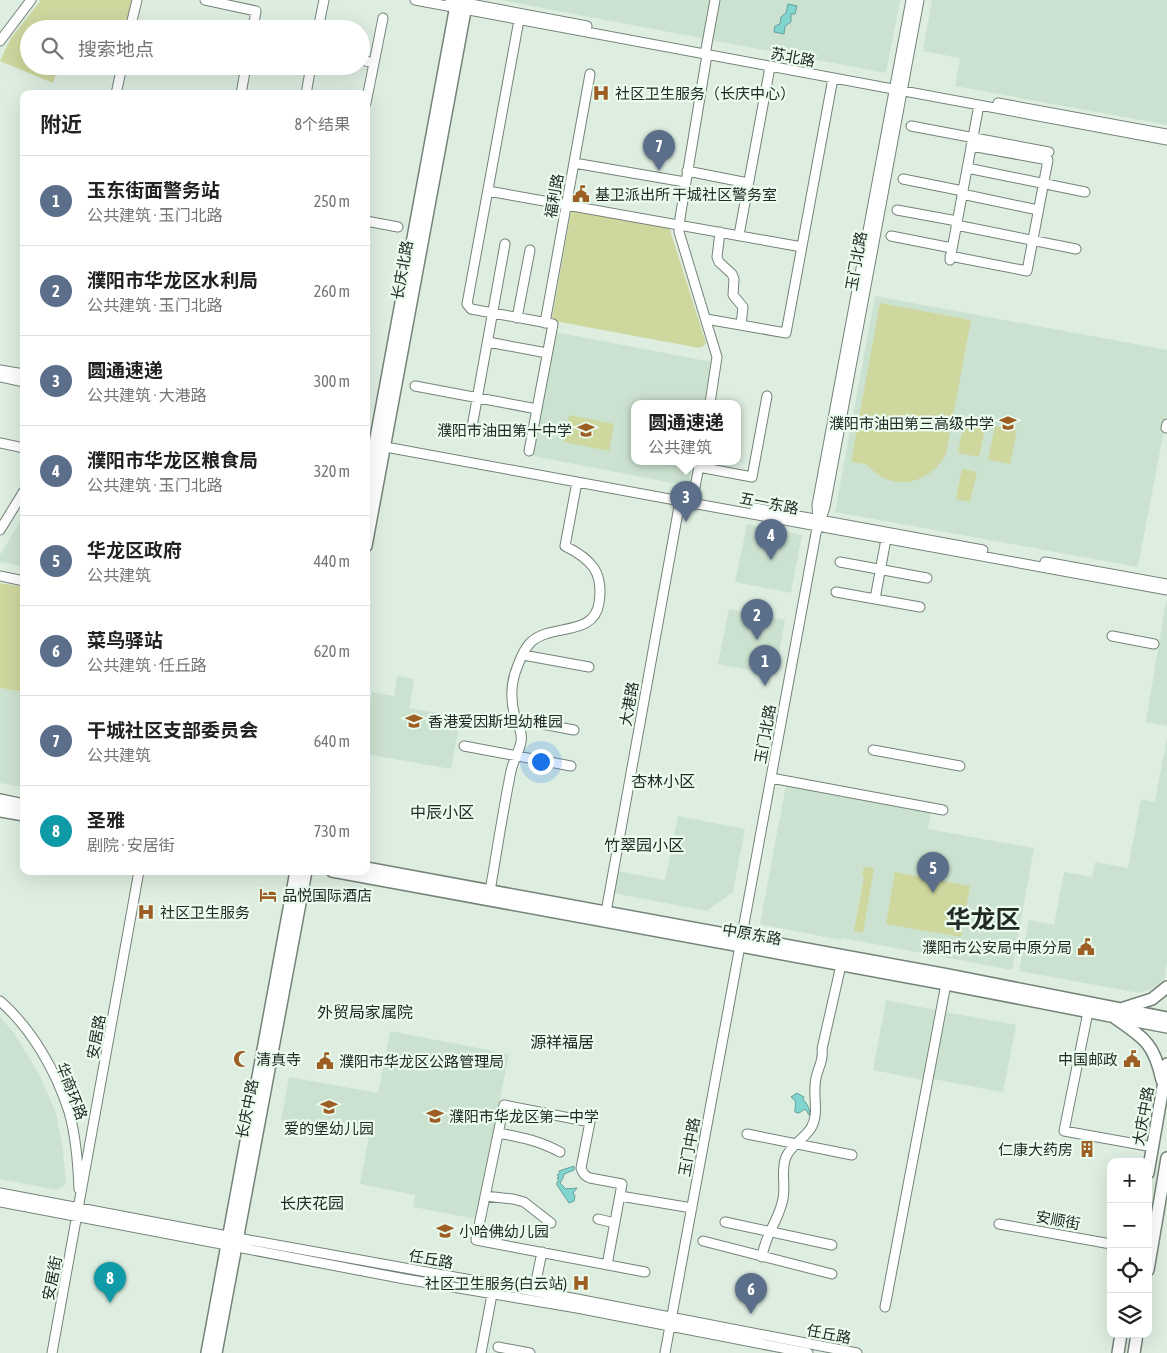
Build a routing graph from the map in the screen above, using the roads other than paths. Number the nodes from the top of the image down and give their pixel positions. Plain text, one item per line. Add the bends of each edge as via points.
1 (31, 0) edge
2 (137, 0) edge
3 (205, 0) edge
4 (324, 0) edge
5 (415, 0) edge
6 (714, 0) edge
7 (911, 0) edge
8 (919, 0) edge
9 (460, 3) edge
10 (383, 18) dead end
11 (132, 20) edge
12 (254, 20) edge
13 (320, 20) edge
14 (519, 20) junction
15 (0, 41) edge
16 (707, 52) junction
17 (370, 62) edge
18 (374, 63) junction
19 (770, 66) junction
20 (590, 74) dead end
21 (120, 75) edge
22 (244, 75) edge
23 (309, 75) edge
24 (833, 78) junction
25 (899, 88) junction
26 (117, 90) edge
27 (242, 90) edge
28 (307, 90) edge
29 (369, 90) edge
30 (979, 105) junction
31 (910, 126) dead end
32 (1167, 134) edge
33 (1167, 140) edge
34 (972, 142) junction
35 (1049, 152) dead end
36 (574, 163) junction
37 (967, 168) junction
38 (687, 171) junction
39 (903, 179) dead end
40 (686, 182) junction
41 (748, 182) junction
42 (1043, 183) junction
43 (488, 191) junction
44 (1085, 192) dead end
45 (962, 193) junction
46 (566, 206) junction
47 (897, 210) dead end
48 (1038, 210) junction
49 (370, 222) edge
50 (956, 223) junction
51 (679, 224) junction
52 (398, 227) dead end
53 (720, 232) junction
54 (739, 235) junction
55 (891, 236) dead end
56 (1032, 240) junction
57 (505, 244) dead end
58 (802, 247) junction
59 (1076, 249) dead end
60 (530, 250) dead end
61 (950, 255) junction
62 (493, 313) junction
63 (517, 318) junction
64 (706, 319) junction
65 (545, 323) junction
66 (741, 325) junction
67 (488, 342) junction
68 (547, 353) junction
69 (0, 370) edge
70 (20, 373) edge
71 (0, 377) edge
72 (20, 381) edge
73 (415, 386) dead end
74 (767, 396) dead end
75 (477, 398) junction
76 (710, 400) edge
77 (537, 409) junction
78 (472, 427) dead end
79 (376, 443) edge
80 (0, 444) edge
81 (20, 447) edge
82 (529, 451) dead end
83 (699, 465) edge
84 (703, 465) edge
85 (370, 472) edge
86 (577, 482) junction
87 (20, 498) edge
88 (693, 500) junction
89 (680, 501) junction
90 (370, 505) edge
91 (818, 522) junction
92 (0, 530) edge
93 (886, 539) junction
94 (840, 562) dead end
95 (880, 569) junction
96 (0, 576) edge
97 (927, 578) dead end
98 (20, 580) edge
99 (1167, 584) edge
100 (1167, 590) edge
101 (836, 592) dead end
102 (875, 599) junction
103 (920, 607) dead end
104 (1112, 636) dead end
105 (1154, 644) dead end
106 (523, 655) junction
107 (589, 667) dead end
108 (516, 719) junction
109 (574, 730) dead end
110 (464, 746) dead end
111 (872, 750) dead end
112 (516, 756) junction
113 (571, 766) dead end
114 (960, 766) dead end
115 (771, 778) junction
116 (0, 800) edge
117 (20, 804) edge
118 (943, 810) dead end
119 (0, 811) edge
120 (20, 814) edge
121 (370, 869) edge
122 (138, 875) edge
123 (295, 875) edge
124 (305, 875) edge
125 (355, 875) edge
126 (490, 891) junction
127 (606, 912) junction
128 (741, 942) junction
129 (841, 965) junction
130 (946, 984) junction
131 (1167, 987) edge
132 (0, 1001) edge
133 (1121, 1008) junction
134 (1088, 1012) junction
135 (1111, 1016) junction
136 (1167, 1018) edge
137 (1167, 1027) edge
138 (1167, 1064) edge
139 (1163, 1085) junction
140 (498, 1133) junction
141 (747, 1134) dead end
142 (795, 1144) junction
143 (1153, 1147) junction
144 (560, 1152) dead end
145 (852, 1155) dead end
146 (1151, 1158) edge
147 (1167, 1158) edge
148 (0, 1193) edge
149 (485, 1196) junction
150 (620, 1196) junction
151 (0, 1202) edge
152 (692, 1208) junction
153 (78, 1212) junction
154 (598, 1219) dead end
155 (725, 1222) dead end
156 (551, 1223) dead end
157 (615, 1223) junction
158 (999, 1224) dead end
159 (769, 1232) junction
160 (703, 1241) dead end
161 (233, 1242) junction
162 (1107, 1243) edge
163 (832, 1245) dead end
164 (1152, 1248) edge
165 (542, 1252) junction
166 (762, 1257) junction
167 (607, 1265) junction
168 (645, 1272) dead end
169 (832, 1274) dead end
170 (493, 1289) junction
171 (534, 1291) junction
172 (885, 1307) dead end
173 (671, 1322) junction
174 (1120, 1338) edge
175 (1137, 1338) edge
176 (498, 1347) dead end
177 (52, 1353) edge
178 (207, 1353) edge
179 (216, 1353) edge
180 (481, 1353) edge
181 (530, 1353) edge
182 (665, 1353) edge
183 (808, 1353) edge
184 (857, 1353) edge
185 (1118, 1353) edge
186 (1134, 1353) edge

1 - 15 street
2 - 11 street
3 - 12 street via 256,11
4 - 13 street
5 - 9 street, 苏北路
6 - 16 street
7 - 25 street, 玉门北路
8 - 25 street, 玉门北路
9 - 14 street, 苏北路
9 - 16 street, 苏北路
9 - 79 main road, 长庆北路
10 - 18 street
14 - 16 street, 苏北路
14 - 43 street
16 - 19 street, 苏北路
16 - 25 street, 苏北路
16 - 38 street
17 - 18 street
18 - 29 street
19 - 24 street, 苏北路
19 - 41 street
20 - 36 street, 福利路
21 - 26 street
22 - 27 street
23 - 28 street
24 - 25 street, 苏北路
24 - 58 street
25 - 30 street, 苏北路
25 - 32 street, 苏北路
25 - 91 street, 玉门北路 via 818,505
30 - 33 street, 苏北路
30 - 34 street
31 - 34 street
34 - 35 street
34 - 37 street
34 - 42 street via 1048,160
36 - 40 street
36 - 46 street, 福利路
37 - 42 street
37 - 45 street
38 - 40 street
38 - 41 street
39 - 45 street
40 - 51 street
41 - 54 street
42 - 44 street
42 - 48 street
43 - 46 street
43 - 62 street via 468,304 471,309
45 - 48 street
45 - 50 street
46 - 51 street
46 - 65 street, 福利路
47 - 50 street
48 - 56 street
49 - 52 street
50 - 56 street
50 - 61 street
51 - 53 street
51 - 64 street via 680,239
53 - 54 street
53 - 66 street via 717,257 734,279 733,295 743,307
54 - 58 street
55 - 61 street
56 - 59 street
56 - 61 street via 1027,271
57 - 62 street
58 - 66 street via 786,333
60 - 63 street
62 - 63 street
62 - 67 street
63 - 65 street
64 - 66 street
64 - 76 street via 717,357
65 - 68 street via 553,324
67 - 68 street
67 - 75 street
68 - 77 street
69 - 70 street
71 - 72 street
73 - 75 street
74 - 84 street via 752,477
75 - 77 street
75 - 78 street
77 - 82 street
79 - 85 main road, 长庆北路
79 - 86 street, 五一东路
79 - 88 street, 五一东路
79 - 90 main road, 长庆北路
80 - 81 street
83 - 88 street
86 - 89 street, 五一东路
86 - 106 street via 565,546 582,555 596,572 600,591 596,614 579,626 540,636 531,642
87 - 92 street
88 - 89 street, 五一东路
88 - 91 street, 五一东路
89 - 127 street, 大港路
91 - 93 street, 五一东路
91 - 99 street, 五一东路
91 - 115 street, 玉门北路
93 - 95 street
93 - 100 street, 五一东路
94 - 95 street
95 - 97 street
95 - 102 street
96 - 98 street
101 - 102 street
102 - 103 street
104 - 105 street
106 - 107 street
106 - 108 street via 512,686
108 - 109 street
108 - 112 street via 521,734
110 - 112 street
111 - 114 street
112 - 113 street
112 - 126 street
115 - 118 street
115 - 128 street, 玉门北路
116 - 117 main road
119 - 120 main road
121 - 126 main road, 中原东路
122 - 153 street, 安居路
123 - 161 main road, 长庆中路
124 - 161 main road, 长庆中路
125 - 128 main road, 中原东路
126 - 127 main road, 中原东路
127 - 128 main road, 中原东路
128 - 129 main road, 中原东路
128 - 133 main road, 中原东路 via 948,974
128 - 152 street, 玉门中路
129 - 130 main road, 中原东路
129 - 142 street via 822,1049 824,1059 815,1082 814,1122
130 - 134 main road, 中原东路
130 - 172 street
131 - 133 main road via 1152,999
132 - 153 street, 华商环路 via 37,1045 63,1096 73,1130 78,1166
133 - 136 main road, 中原东路
134 - 135 main road, 中原东路
134 - 143 street via 1064,1131
135 - 137 main road, 中原东路
135 - 139 main road via 1144,1039 1158,1064
138 - 139 main road, 大庆中路
139 - 143 main road, 大庆中路
140 - 144 street via 544,1143
140 - 149 street
140 - 150 street via 504,1105 590,1122 580,1168 590,1178 622,1184
141 - 142 street
142 - 145 street
142 - 159 street via 785,1159 783,1202
143 - 146 main road, 大庆中路
147 - 164 main road
148 - 153 street, 任丘路
149 - 156 street via 524,1202
149 - 165 street via 476,1240
150 - 152 street
150 - 157 street
151 - 153 street, 任丘路
152 - 173 street, 玉门中路
153 - 161 street, 任丘路
153 - 177 street, 安居街
154 - 157 street
155 - 159 street
157 - 167 street
158 - 162 street, 安顺街
159 - 163 street
159 - 166 street
160 - 166 street
161 - 170 street, 任丘路
161 - 178 main road, 长庆中路
161 - 179 main road, 长庆中路
165 - 167 street
165 - 171 street
166 - 169 street
167 - 168 street
170 - 171 street, 任丘路
170 - 173 street, 任丘路
170 - 180 street
171 - 173 street, 任丘路
173 - 182 street, 玉门中路
173 - 183 street, 任丘路
173 - 184 street, 任丘路
174 - 185 main road
175 - 186 main road
176 - 181 street

